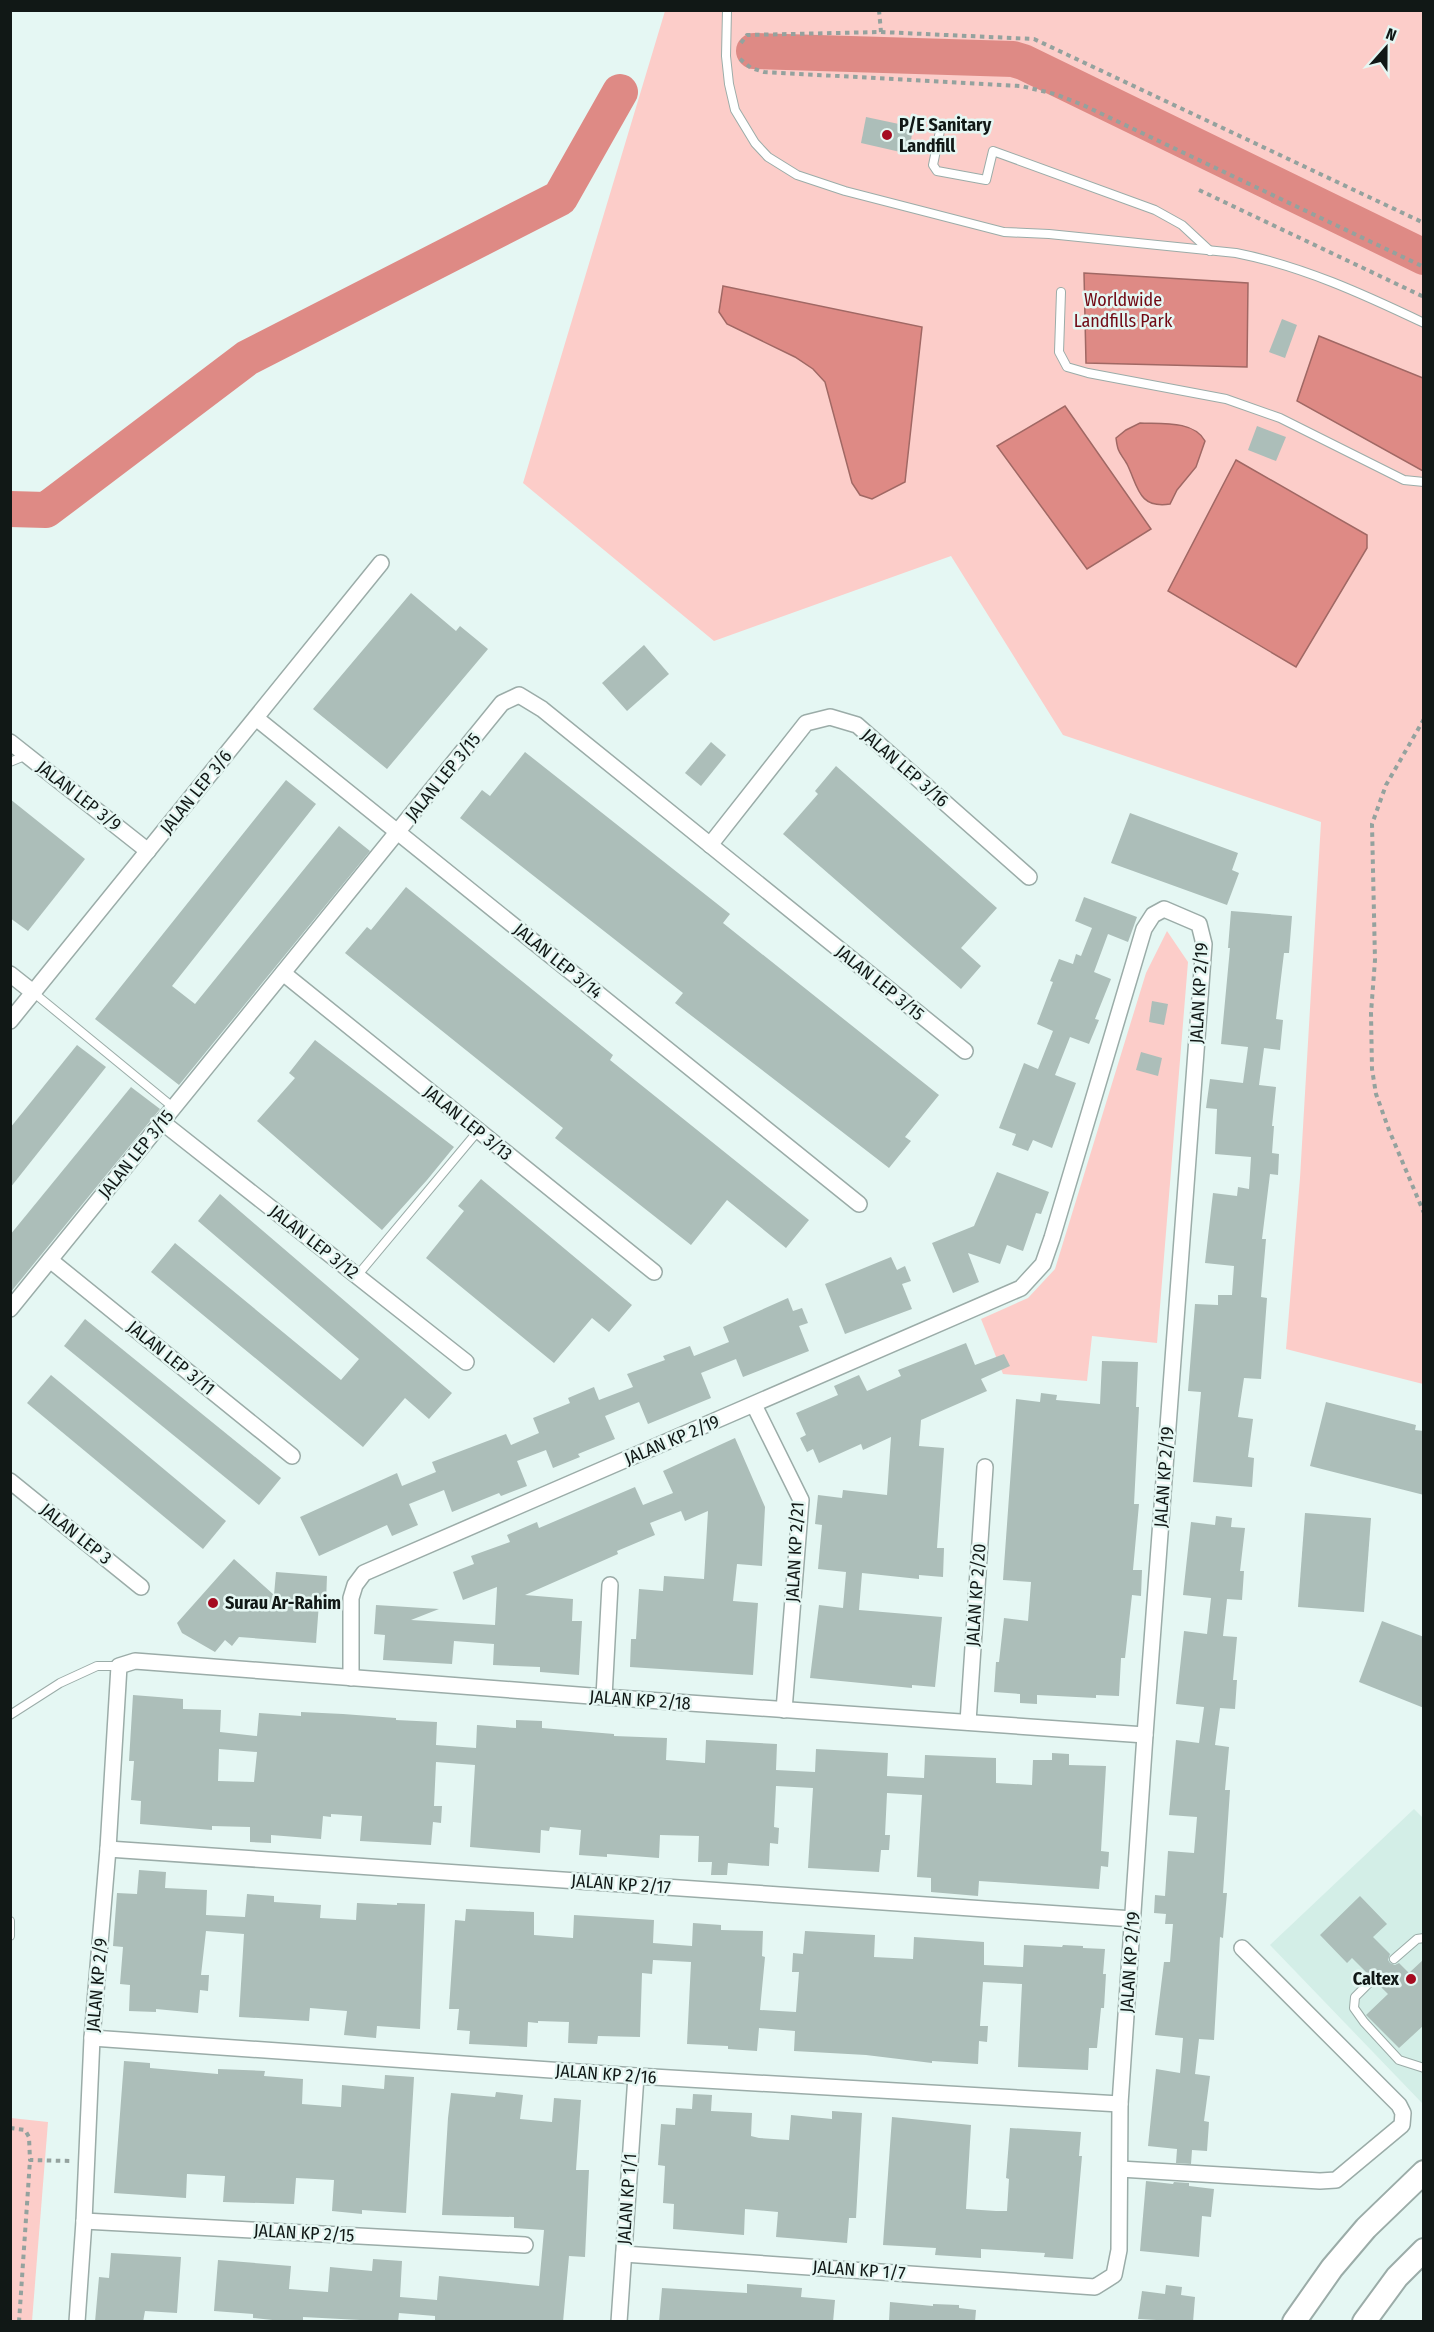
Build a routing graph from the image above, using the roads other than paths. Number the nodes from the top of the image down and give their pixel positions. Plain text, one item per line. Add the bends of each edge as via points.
1 (727, 10) edge
2 (941, 126) dead end
3 (1210, 251) junction
4 (1061, 292) dead end
5 (1424, 323) edge
6 (1424, 482) edge
7 (381, 563) dead end
8 (256, 718) junction
9 (10, 742) edge
10 (27, 755) junction
11 (10, 762) edge
12 (398, 832) junction
13 (710, 845) junction
14 (148, 851) junction
15 (1029, 877) dead end
16 (283, 973) junction
17 (10, 975) edge
18 (34, 993) junction
19 (10, 1021) edge
20 (965, 1052) dead end
21 (174, 1108) junction
22 (162, 1122) junction
23 (478, 1131) junction
24 (859, 1204) dead end
25 (50, 1260) junction
26 (654, 1272) dead end
27 (357, 1276) junction
28 (10, 1308) edge
29 (466, 1362) dead end
30 (754, 1405) junction
31 (292, 1456) dead end
32 (985, 1467) dead end
33 (10, 1481) edge
34 (610, 1585) dead end
35 (141, 1587) dead end
36 (119, 1665) junction
37 (351, 1678) junction
38 (604, 1698) junction
39 (784, 1710) junction
40 (10, 1715) edge
41 (968, 1722) junction
42 (1145, 1735) junction
43 (108, 1849) junction
44 (1133, 1919) junction
45 (10, 1921) edge
46 (10, 1936) edge
47 (1424, 1938) edge
48 (1242, 1948) dead end
49 (1395, 1959) dead end
50 (1373, 1979) dead end
51 (92, 2038) junction
52 (1424, 2068) edge
53 (636, 2076) junction
54 (1120, 2104) junction
55 (1120, 2169) junction
56 (1424, 2172) edge
57 (84, 2221) junction
58 (525, 2245) dead end
59 (1424, 2250) edge
60 (624, 2254) junction
61 (1095, 2287) joint
62 (76, 2322) edge
63 (619, 2322) edge
64 (1294, 2322) edge
65 (1364, 2322) edge

1 - 3 lane via 726,56 735,110 768,157 797,175 1004,232
2 - 3 lane via 933,165 937,171 986,180 993,151 1155,210 1182,225
3 - 5 lane via 1236,253 1292,267
4 - 6 lane via 1059,352 1067,367 1226,399 1280,418 1404,480
7 - 8 street, JALAN LEP 3/6
8 - 12 street, JALAN LEP 3/14
8 - 14 street, JALAN LEP 3/6
9 - 10 street, JALAN LEP 3/9
10 - 11 lane
10 - 14 street, JALAN LEP 3/9
12 - 13 street, JALAN LEP 3/15 via 502,703 519,695
12 - 16 street, JALAN LEP 3/15
12 - 24 street, JALAN LEP 3/14
13 - 15 street, JALAN LEP 3/16 via 806,723 830,717 857,725
13 - 20 street, JALAN LEP 3/15
14 - 18 street, JALAN LEP 3/6
16 - 21 street, JALAN LEP 3/15
16 - 23 street, JALAN LEP 3/13
17 - 18 street
18 - 19 street, JALAN LEP 3/6
18 - 21 lane
21 - 22 street, JALAN LEP 3/15
22 - 25 street, JALAN LEP 3/15
22 - 27 street, JALAN LEP 3/12
23 - 26 street, JALAN LEP 3/13
23 - 27 lane
25 - 28 street, JALAN LEP 3/15
25 - 31 street, JALAN LEP 3/11
27 - 29 street, JALAN LEP 3/12
30 - 37 street, JALAN KP 2/19 via 364,1573 351,1598
30 - 39 street, JALAN KP 2/21 via 801,1500
30 - 42 street, JALAN KP 2/19 via 1021,1288 1043,1264 1052,1238 1144,929 1153,915 1164,909 1199,924 1204,944
32 - 41 street, JALAN KP 2/20
33 - 35 street, JALAN LEP 3
34 - 38 street
36 - 37 street, JALAN KP 2/18 via 135,1661
36 - 40 lane via 97,1666
36 - 43 street, JALAN KP 2/9
37 - 38 street, JALAN KP 2/18
38 - 39 street, JALAN KP 2/18
39 - 41 street, JALAN KP 2/18
41 - 42 street, JALAN KP 2/18
42 - 44 street, JALAN KP 2/19
43 - 44 street, JALAN KP 2/17
43 - 51 street, JALAN KP 2/9
44 - 54 street, JALAN KP 2/19
45 - 46 lane
47 - 49 lane via 1417,1939
48 - 55 street via 1399,2105 1402,2125 1336,2180
50 - 52 lane via 1356,1997 1354,2008 1399,2060
51 - 53 street, JALAN KP 2/16
51 - 57 street, JALAN KP 2/9
53 - 54 street, JALAN KP 2/16
53 - 60 street, JALAN KP 1/1
54 - 55 street, JALAN KP 2/19
55 - 61 street, JALAN KP 2/19 via 1118,2258 1114,2275
56 - 64 main road via 1366,2228
57 - 58 street, JALAN KP 2/15
57 - 62 street, JALAN KP 2/9
59 - 65 main road via 1396,2277
60 - 61 street, JALAN KP 1/7
60 - 63 street, JALAN KP 1/1

